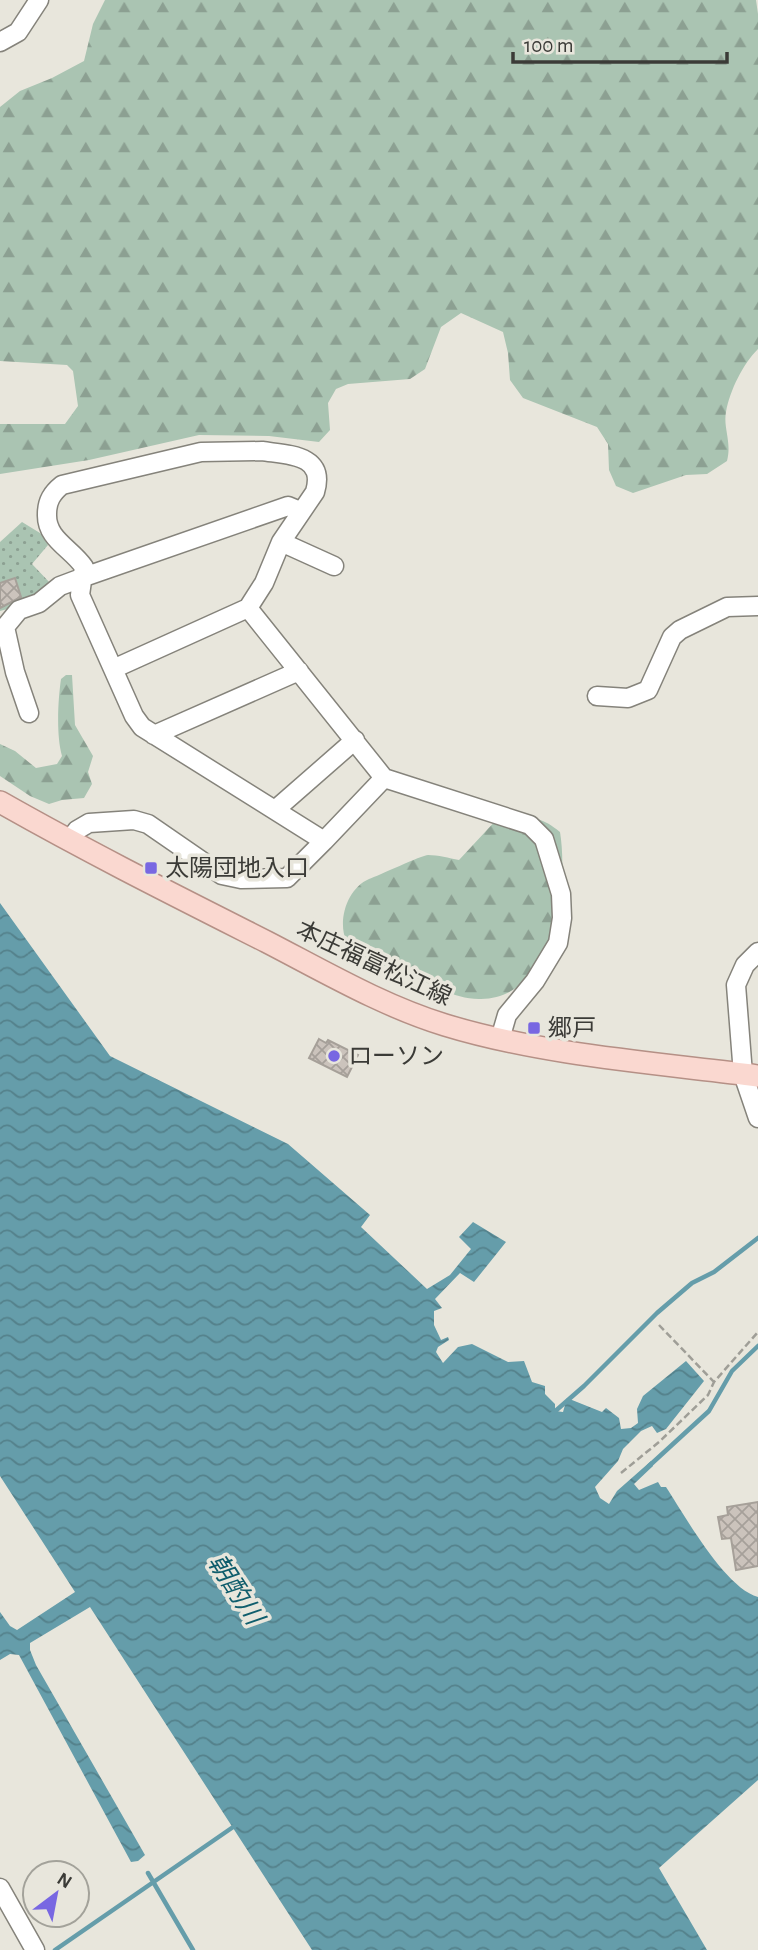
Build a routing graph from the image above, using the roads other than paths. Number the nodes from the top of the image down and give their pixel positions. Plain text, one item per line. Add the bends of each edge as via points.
1 (39, 0) edge
2 (0, 42) edge
3 (300, 512) junction
4 (281, 542) junction
5 (334, 566) dead end
6 (84, 577) junction
7 (758, 606) edge
8 (248, 608) junction
9 (113, 669) junction
10 (299, 671) junction
11 (597, 696) dead end
12 (29, 713) dead end
13 (154, 735) junction
14 (355, 740) junction
15 (384, 778) junction
16 (0, 802) edge
17 (275, 810) junction
18 (69, 841) junction
19 (324, 841) junction
20 (758, 952) edge
21 (500, 1039) junction
22 (751, 1075) edge
23 (758, 1118) edge
24 (0, 1888) edge
25 (35, 1950) edge

1 - 2 street via 18,32
3 - 4 street
3 - 6 street via 288,506
3 - 6 street via 315,492 315,470 301,457 262,451 201,452 62,485 52,493 47,524 52,536 84,567
4 - 5 street
4 - 8 street
6 - 9 street via 80,595
6 - 12 street via 19,610 5,627
7 - 11 street via 727,607 680,630 672,637 648,690 628,698
8 - 9 street
8 - 10 street
9 - 13 street via 134,716
10 - 13 street
10 - 14 street
13 - 17 street
14 - 15 street
14 - 17 street
15 - 19 street
15 - 21 street via 530,825 544,839 561,894 558,943 507,1015
16 - 18 main road, 本庄福富松江線
17 - 19 street
18 - 19 street via 89,823 134,820 148,824 222,875 241,879 288,878
18 - 21 main road, 本庄福富松江線 via 389,1003 443,1025
20 - 22 street via 745,965 736,985
21 - 22 main road, 本庄福富松江線
22 - 23 street
24 - 25 street

